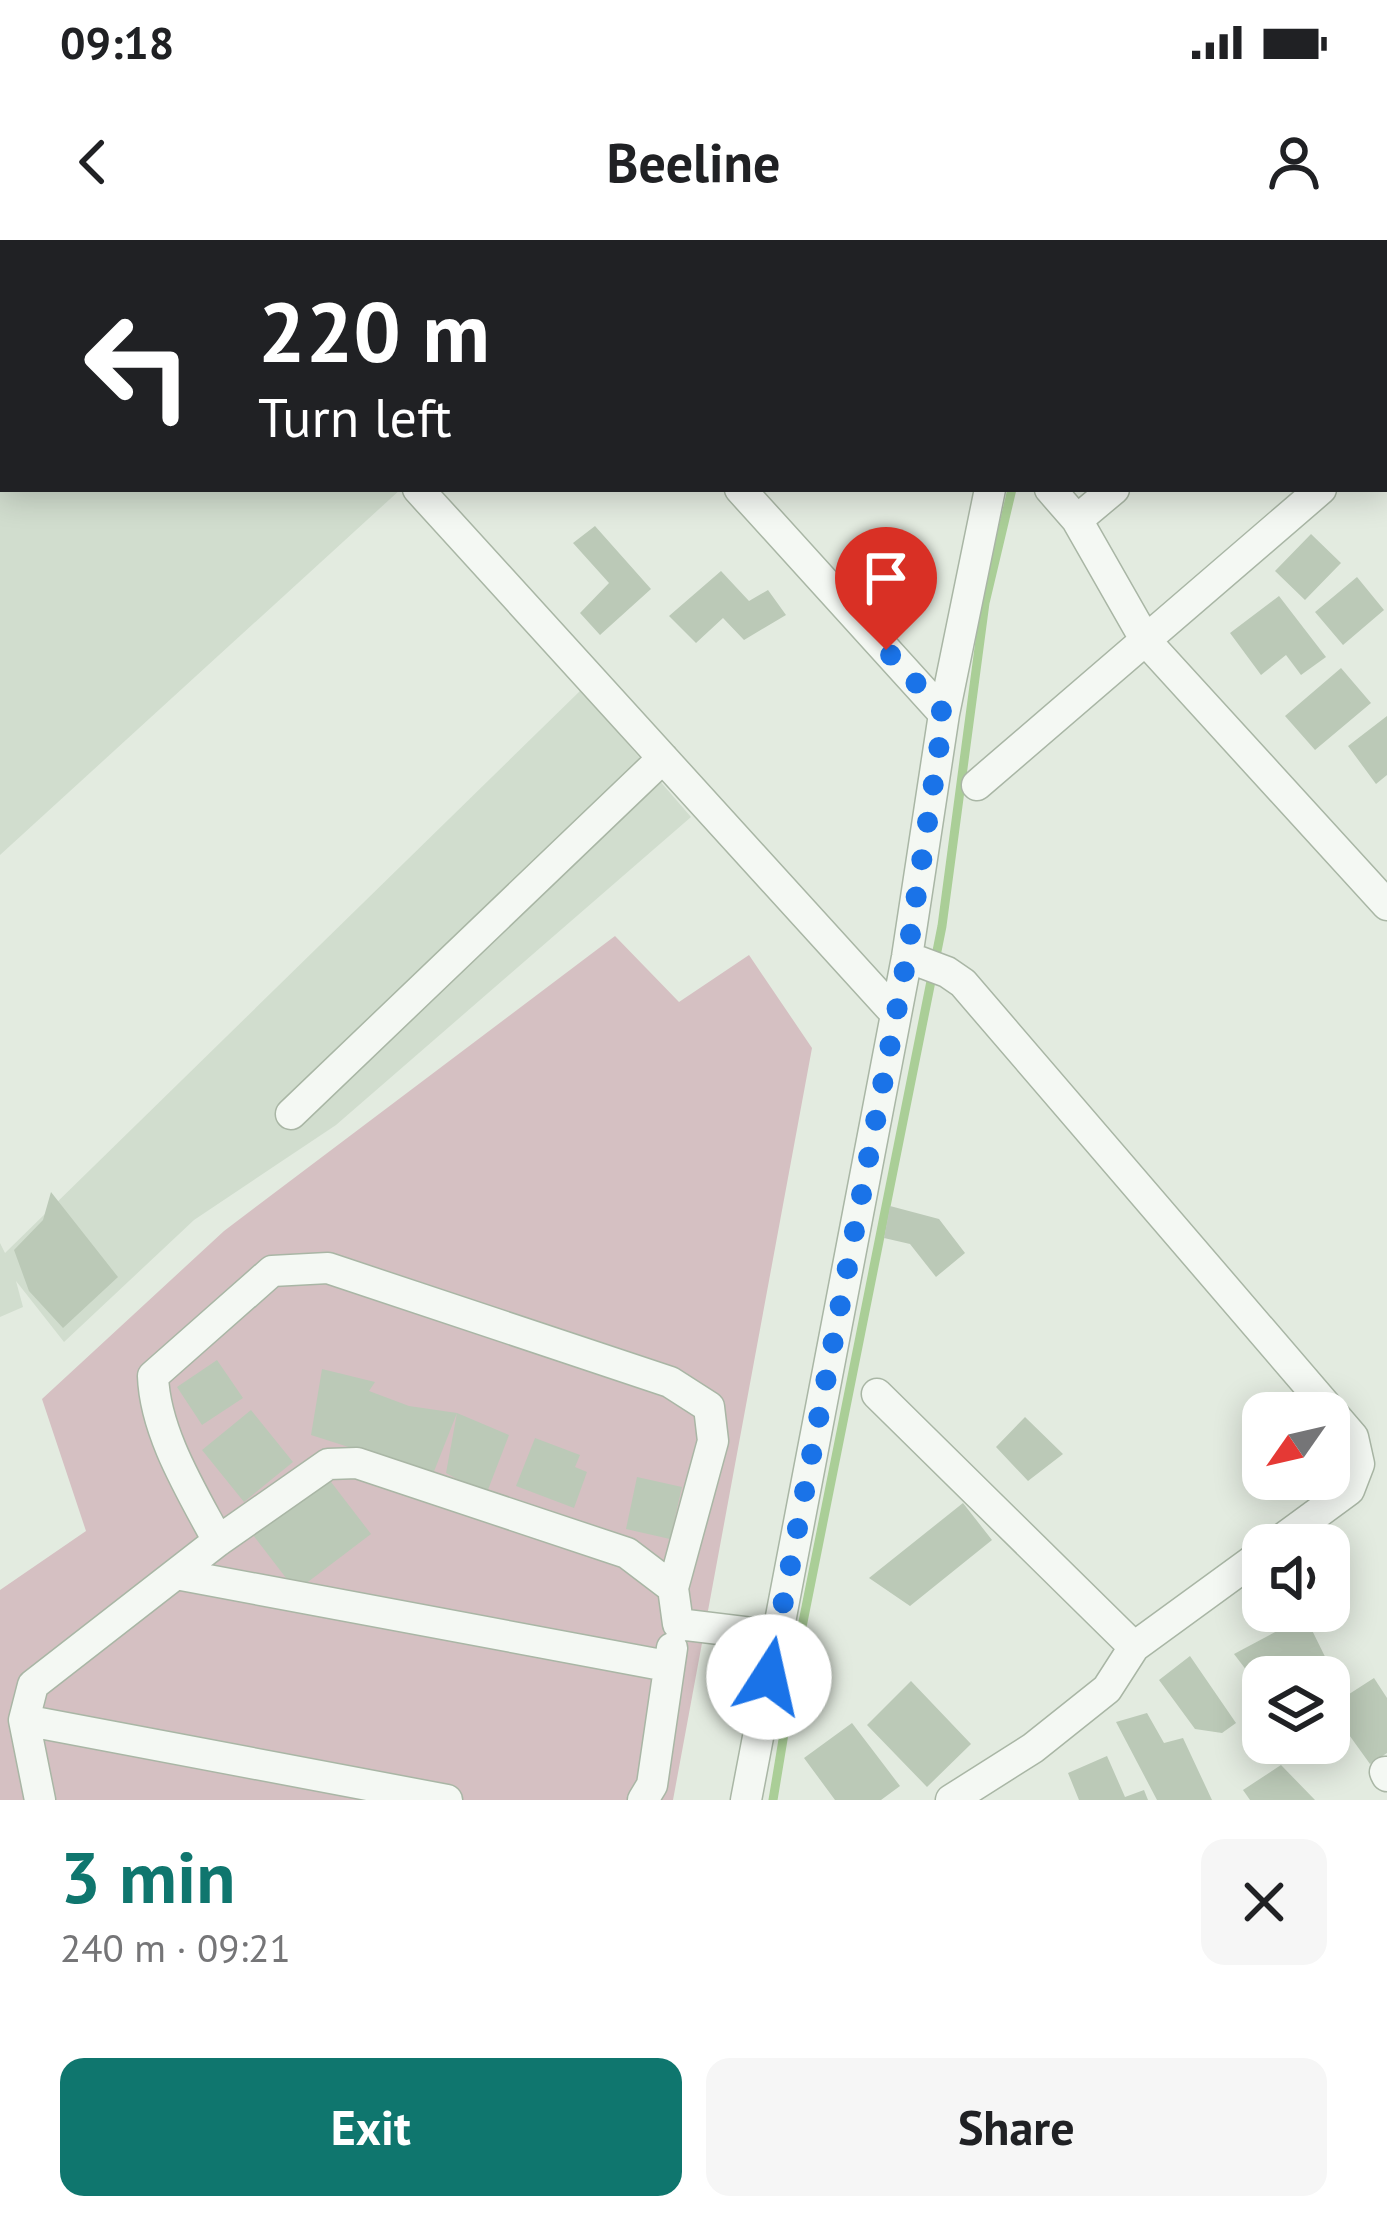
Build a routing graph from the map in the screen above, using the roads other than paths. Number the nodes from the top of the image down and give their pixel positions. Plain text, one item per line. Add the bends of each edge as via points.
1 (421, 492) edge
2 (743, 492) edge
3 (989, 492) edge
4 (1054, 492) edge
5 (1110, 492) edge
6 (1319, 492) edge
7 (1077, 520) junction
8 (1145, 641) junction
9 (944, 714) junction
10 (663, 758) junction
11 (977, 785) dead end
12 (1387, 904) edge
13 (926, 964) junction
14 (894, 1012) junction
15 (291, 1114) dead end
16 (877, 1394) dead end
17 (1303, 1524) edge
18 (218, 1541) junction
19 (1242, 1568) edge
20 (176, 1574) junction
21 (673, 1588) junction
22 (678, 1624) junction
23 (777, 1636) junction
24 (1134, 1647) junction
25 (667, 1666) junction
26 (24, 1720) junction
27 (40, 1800) edge
28 (447, 1800) edge
29 (643, 1800) edge
30 (746, 1800) edge
31 (951, 1800) edge

1 - 10 street
2 - 9 street
3 - 9 street
4 - 7 street
5 - 7 street
6 - 8 street
7 - 8 street
8 - 11 street
8 - 12 street
9 - 13 street
10 - 14 street
10 - 15 street
13 - 14 street
13 - 17 street via 964,983 1353,1437 1359,1464 1349,1490
14 - 23 street
16 - 24 street
18 - 20 street
18 - 21 street via 328,1464 357,1463 627,1552
18 - 21 street via 184,1478 153,1376 272,1271 328,1268 670,1382 710,1407 713,1441
19 - 24 street
20 - 25 street
20 - 26 street via 33,1684
21 - 22 street
22 - 23 street
22 - 25 street
23 - 30 street
24 - 31 street via 1106,1689
25 - 29 street via 652,1785
26 - 27 street
26 - 28 street

